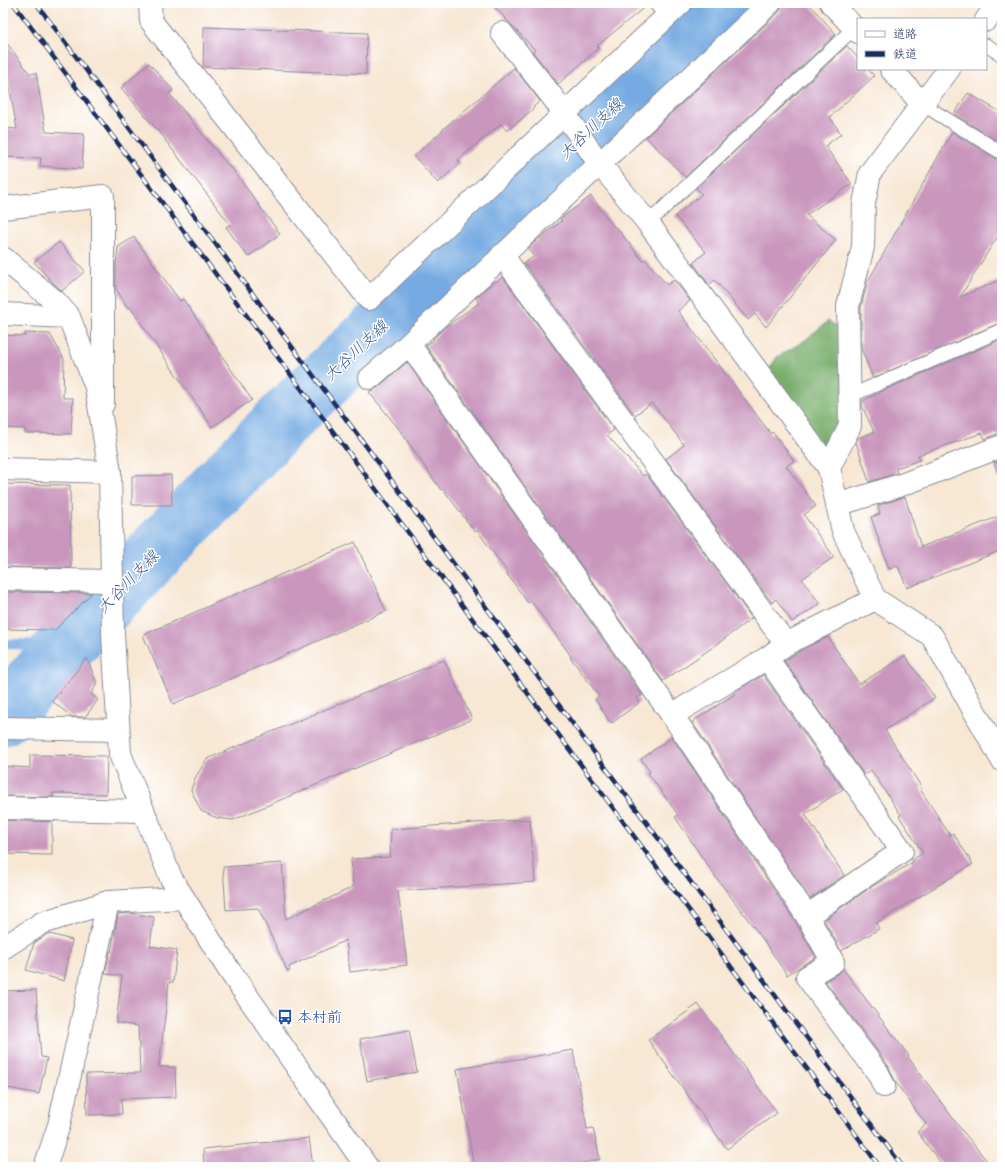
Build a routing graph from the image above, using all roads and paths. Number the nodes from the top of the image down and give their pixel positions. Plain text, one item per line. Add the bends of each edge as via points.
1 (150, 3) edge
2 (770, 3) edge
3 (831, 3) edge
4 (999, 3) edge
5 (667, 8) edge
6 (987, 19) edge
7 (856, 30) edge
8 (502, 33) dead end
9 (987, 46) edge
10 (1002, 56) edge
11 (892, 70) edge
12 (948, 70) edge
13 (922, 104) junction
14 (567, 118) junction
15 (1002, 153) edge
16 (596, 159) junction
17 (3, 208) edge
18 (648, 224) junction
19 (502, 255) junction
20 (3, 258) edge
21 (3, 314) edge
22 (69, 317) junction
23 (1002, 330) edge
24 (409, 344) junction
25 (370, 378) dead end
26 (850, 396) junction
27 (103, 428) junction
28 (1002, 446) edge
29 (829, 468) junction
30 (3, 470) edge
31 (110, 472) junction
32 (837, 505) junction
33 (3, 579) edge
34 (112, 581) junction
35 (875, 599) junction
36 (786, 644) junction
37 (767, 658) junction
38 (672, 715) junction
39 (10, 728) edge
40 (118, 730) junction
41 (1002, 760) edge
42 (3, 808) edge
43 (143, 811) junction
44 (183, 898) junction
45 (108, 902) junction
46 (807, 916) junction
47 (3, 948) edge
48 (884, 1086) dead end
49 (45, 1167) edge
50 (367, 1167) edge

1 - 14 street via 151,22 369,300
2 - 16 street
3 - 7 street
4 - 6 street
5 - 14 street
7 - 18 lane
8 - 14 street
9 - 10 lane
11 - 13 street
12 - 13 street
13 - 15 lane
13 - 26 street via 870,173 864,204 863,247 848,306
14 - 16 street
16 - 18 street
16 - 19 street
17 - 27 street via 103,196
18 - 29 street
19 - 24 street
19 - 36 street
20 - 22 street via 56,302
21 - 22 street
22 - 27 street via 96,387
23 - 26 lane
24 - 25 street
24 - 38 street
26 - 29 street via 850,426
27 - 31 street
28 - 32 street via 904,484
29 - 32 street
30 - 31 street
31 - 34 street
32 - 35 street via 843,531
33 - 34 street
34 - 40 street
35 - 36 street
35 - 41 street via 932,636
36 - 37 street
37 - 38 street
37 - 46 street via 902,851
38 - 46 street
39 - 40 street
40 - 43 street via 120,754
42 - 43 street
43 - 44 street via 171,878
44 - 45 street
44 - 50 street via 229,970
45 - 47 street via 42,923
45 - 49 street via 59,1125
46 - 48 street via 833,962 807,977 878,1073

